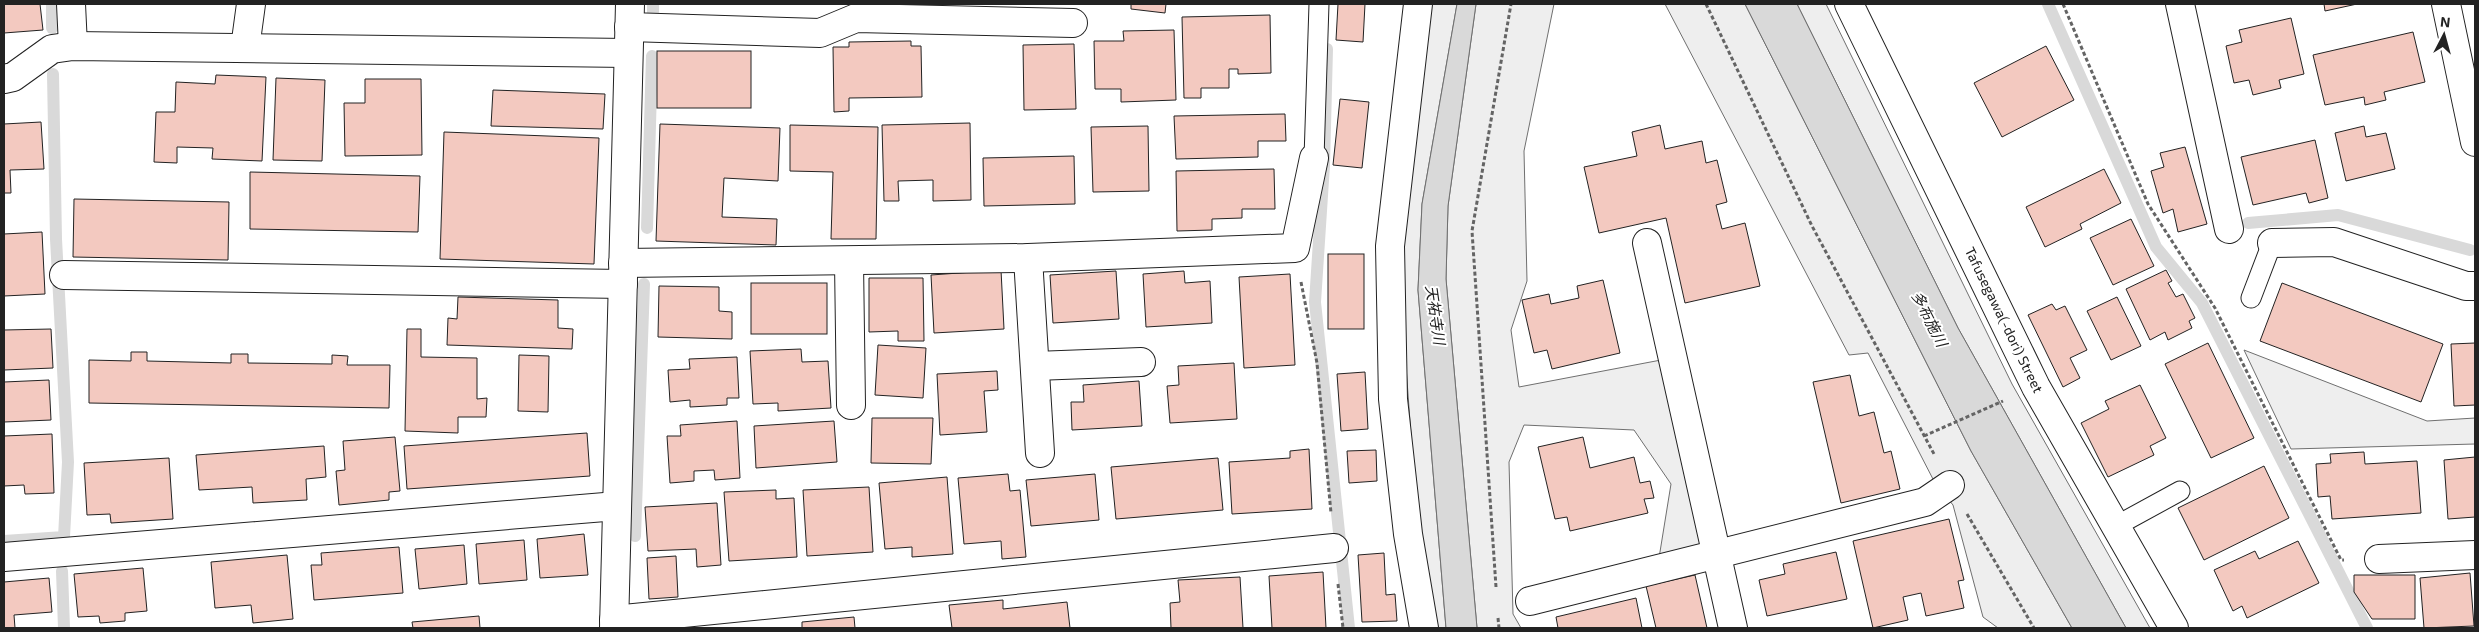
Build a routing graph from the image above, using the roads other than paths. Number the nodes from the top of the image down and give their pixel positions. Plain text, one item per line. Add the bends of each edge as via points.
1 (71, 4) edge
2 (251, 4) edge
3 (1319, 4) edge
4 (1418, 4) edge
5 (1849, 4) edge
6 (2180, 4) edge
7 (2446, 4) edge
8 (1073, 23) dead end
9 (629, 28) edge
10 (73, 46) junction
11 (245, 48) junction
12 (4, 79) edge
13 (2475, 142) edge
14 (1314, 158) joint
15 (2229, 229) dead end
16 (1647, 243) dead end
17 (2272, 243) joint
18 (1028, 258) junction
19 (848, 262) junction
20 (623, 273) junction
21 (64, 275) dead end
22 (2475, 286) edge
23 (2251, 298) dead end
24 (1141, 362) dead end
25 (1035, 366) junction
26 (851, 405) dead end
27 (1040, 453) dead end
28 (1950, 485) road end
29 (2180, 492) dead end
30 (617, 506) junction
31 (2116, 526) junction
32 (1334, 548) road end
33 (1716, 554) junction
34 (2475, 556) edge
35 (4, 557) edge
36 (2379, 559) road end
37 (1530, 601) dead end
38 (614, 624) edge
39 (1424, 628) edge
40 (1733, 628) edge
41 (2174, 628) edge

1 - 10 street
2 - 11 street
3 - 14 lane
4 - 39 street via 1390,246 1393,399 1408,534
5 - 31 street, Tafusegawa(-dori) Street via 2036,387
6 - 15 street
7 - 13 street
8 - 9 street via 856,18 820,33
9 - 11 street
9 - 20 street
10 - 11 street
10 - 12 street via 52,50 13,77
14 - 18 street via 1295,248
16 - 33 street
17 - 22 street via 2334,242 2466,286
17 - 23 lane
18 - 19 street
18 - 25 street
19 - 20 street
19 - 26 street
20 - 21 street
20 - 30 street
24 - 25 street
25 - 27 street
28 - 33 street via 1925,502
29 - 31 lane
30 - 35 street
30 - 38 street
31 - 41 street, Tafusegawa(-dori) Street
32 - 38 street
33 - 37 street
33 - 40 street
34 - 36 street

